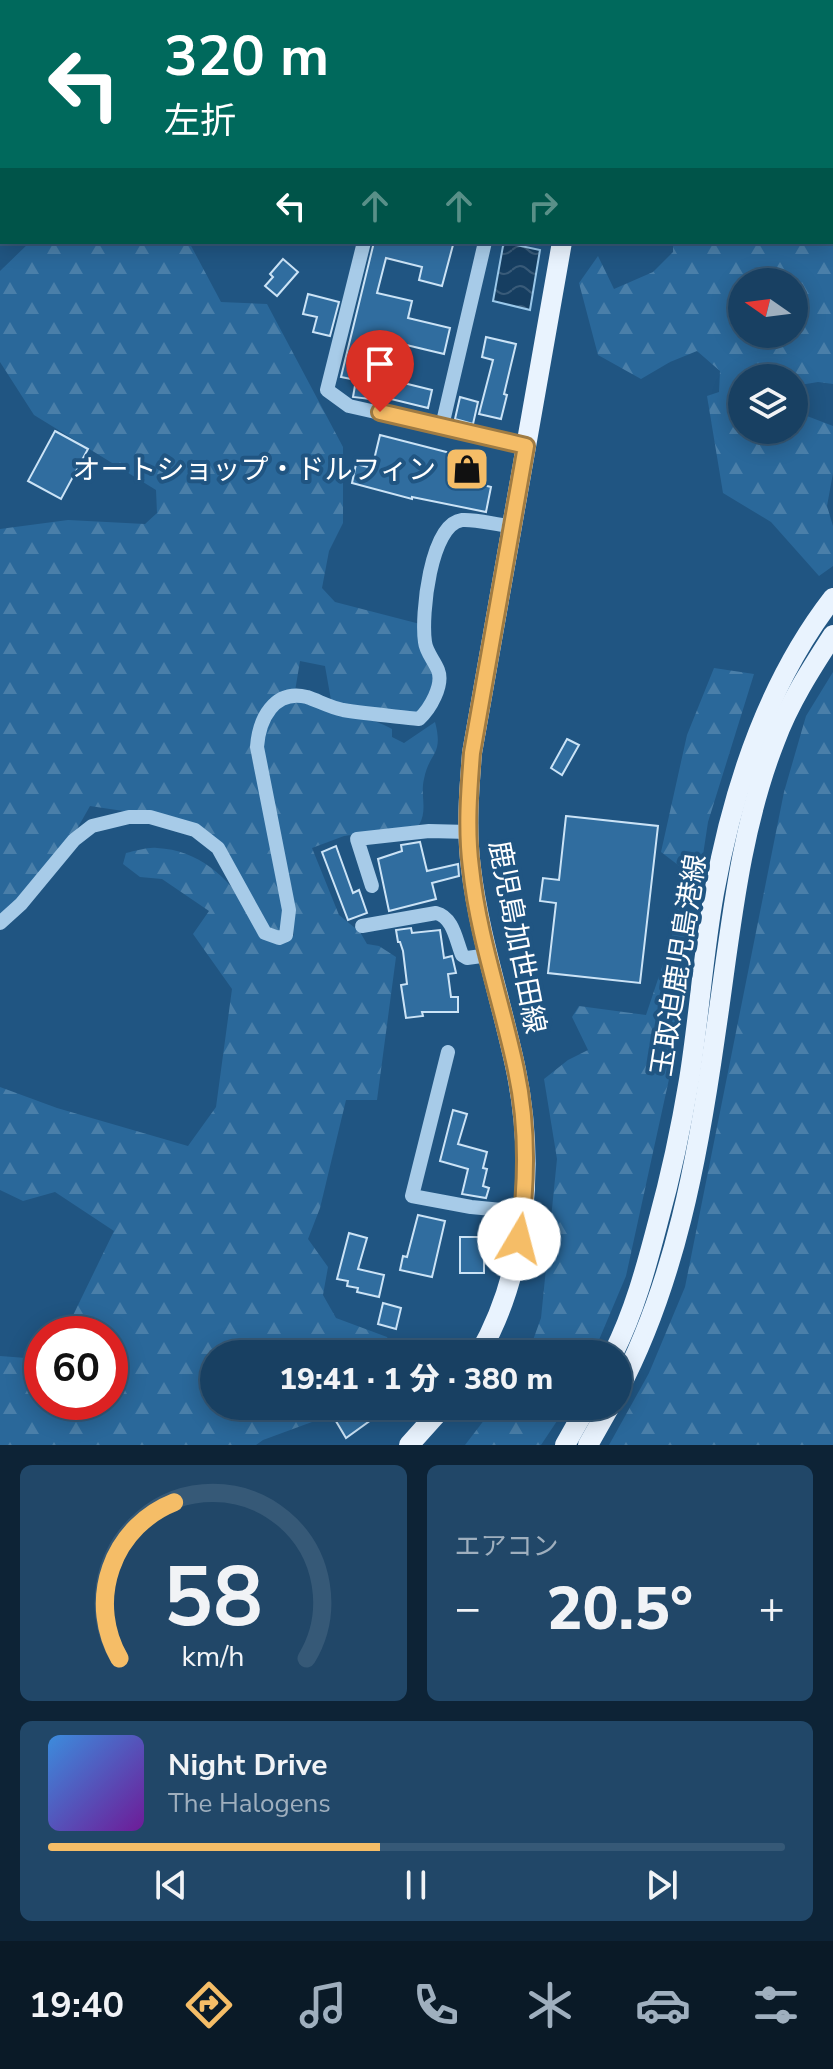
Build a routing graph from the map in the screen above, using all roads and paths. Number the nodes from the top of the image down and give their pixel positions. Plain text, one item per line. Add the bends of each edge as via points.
1 (364, 244) edge
2 (485, 244) edge
3 (562, 244) edge
4 (442, 426) junction
5 (526, 446) junction
6 (511, 526) junction
7 (833, 598) edge
8 (833, 635) edge
9 (469, 832) junction
10 (372, 886) dead end
11 (0, 923) edge
12 (362, 926) dead end
13 (489, 955) junction
14 (448, 1052) dead end
15 (523, 1212) junction
16 (486, 1340) edge
17 (620, 1340) edge
18 (632, 1361) edge
19 (431, 1420) edge
20 (579, 1420) edge
21 (602, 1420) edge
22 (409, 1445) edge
23 (565, 1445) edge
24 (588, 1445) edge

1 - 4 street via 327,390 349,406
2 - 4 street
3 - 5 main road, 鹿児島加世田線
4 - 5 street
5 - 6 main road, 鹿児島加世田線
6 - 9 main road, 鹿児島加世田線 via 472,753
6 - 11 street via 461,520 442,534 430,578 425,642 439,680 430,707 419,719 343,710 296,696 280,699 264,715 257,747 289,910 286,935 265,933 218,848 195,830 150,817 92,826
7 - 17 main road, 玉取迫鹿児島港線 via 783,674 732,811 714,893 680,1131 644,1276
8 - 18 main road, 玉取迫鹿児島港線 via 784,720 751,819 693,1162 672,1252
9 - 10 street via 357,839
9 - 13 main road, 鹿児島加世田線
12 - 13 street via 443,914 462,955
13 - 15 main road, 鹿児島加世田線 via 517,1074 525,1148
14 - 15 street via 412,1196
15 - 16 main road, 鹿児島加世田線 via 500,1311
19 - 22 main road
20 - 23 main road
21 - 24 main road

